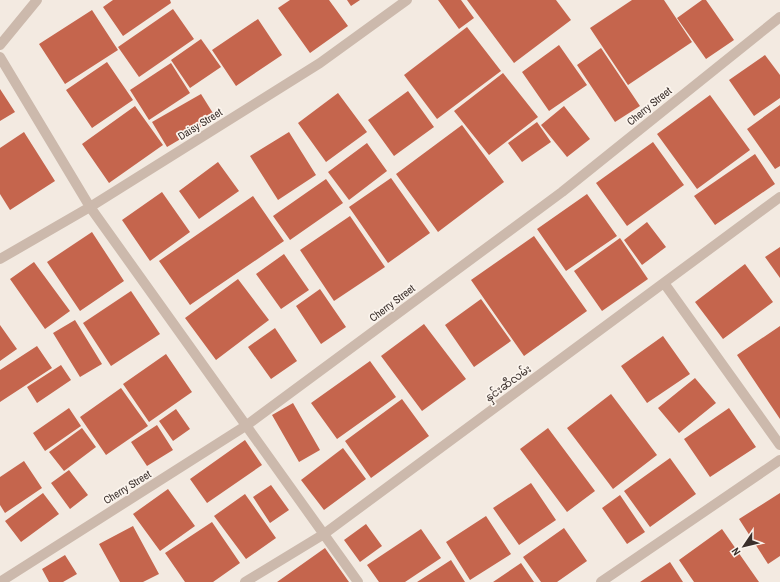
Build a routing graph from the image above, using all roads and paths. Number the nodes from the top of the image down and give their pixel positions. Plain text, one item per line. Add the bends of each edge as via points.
1 (38, 0) edge
2 (407, 0) edge
3 (780, 17) edge
4 (0, 45) edge
5 (0, 57) edge
6 (780, 197) edge
7 (90, 207) junction
8 (0, 259) edge
9 (664, 283) junction
10 (247, 425) junction
11 (780, 445) edge
12 (780, 460) edge
13 (324, 534) junction
14 (0, 582) edge
15 (245, 582) edge
16 (358, 582) edge
17 (601, 582) edge

1 - 4 street
2 - 7 street, Daisy Street via 320,63
3 - 10 street, Cherry Street via 562,192
5 - 7 street
6 - 9 street, နှင်းဆီလမ်း
7 - 8 street, Daisy Street
7 - 10 street
9 - 11 street
9 - 13 street, နှင်းဆီလမ်း
10 - 13 street
10 - 14 street, Cherry Street
12 - 17 street
13 - 15 street, နှင်းဆီလမ်း
13 - 16 street

